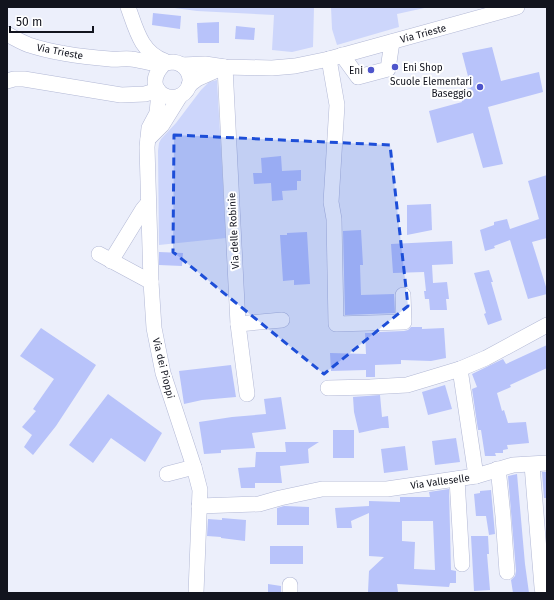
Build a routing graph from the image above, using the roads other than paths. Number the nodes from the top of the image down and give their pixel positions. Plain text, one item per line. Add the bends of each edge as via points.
1 (128, 7) edge
2 (517, 7) edge
3 (489, 11) edge
4 (7, 34) edge
5 (392, 42) junction
6 (336, 57) junction
7 (124, 61) junction
8 (172, 64) junction
9 (225, 67) junction
10 (7, 81) edge
11 (156, 87) junction
12 (184, 91) junction
13 (148, 139) junction
14 (148, 204) junction
15 (151, 282) junction
16 (404, 295) dead end
17 (282, 320) dead end
18 (238, 324) junction
19 (547, 325) edge
20 (460, 369) junction
21 (328, 388) dead end
22 (247, 394) dead end
23 (540, 464) edge
24 (194, 467) junction
25 (497, 469) junction
26 (167, 474) dead end
27 (476, 476) junction
28 (458, 479) junction
29 (199, 506) junction
30 (462, 564) dead end
31 (507, 572) dead end
32 (196, 593) edge
33 (543, 593) edge

1 - 8 street via 144,47 155,57
2 - 3 street, Via Trieste
3 - 5 street, Via Trieste
4 - 7 street, Via Trieste via 44,49
5 - 6 street, Via Trieste
5 - 6 street via 388,69 358,77
6 - 9 street, Via Trieste via 295,66
6 - 16 street via 337,105 330,202 334,218 336,324 404,322
7 - 8 street, Via Trieste
7 - 11 street, Via Trieste via 141,70
8 - 9 street, Via Trieste
8 - 11 street via 156,72
8 - 12 street via 189,74
9 - 12 street, Via Trieste via 197,79
9 - 18 street, Via delle Robinie
10 - 11 street via 24,79 129,95 140,88
11 - 12 street, Via Trieste via 172,98
11 - 13 street, Via dei Pioppi via 157,113 149,128
12 - 13 street via 162,125
13 - 14 street, Via dei Pioppi
14 - 15 street, Via dei Pioppi
14 - 15 street via 105,257
15 - 24 street, Via dei Pioppi via 154,328 163,373
17 - 18 street
18 - 22 street, Via delle Robinie
19 - 20 street
20 - 21 street via 407,385
20 - 27 street, Via Valleselle
23 - 25 street via 513,465
23 - 33 street
24 - 26 street
24 - 29 street, Via dei Pioppi via 200,490
25 - 27 street
25 - 31 street
27 - 28 street, Via Valleselle
28 - 29 street, Via Valleselle via 387,489 322,489 258,504
28 - 30 street
29 - 32 street, Via dei Pioppi

